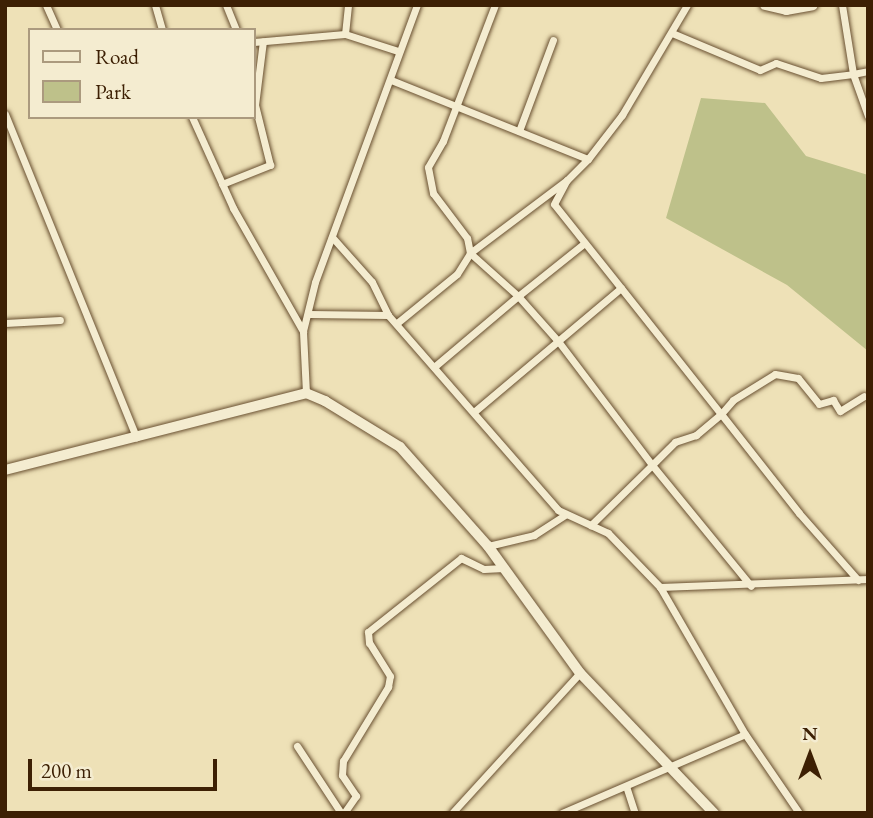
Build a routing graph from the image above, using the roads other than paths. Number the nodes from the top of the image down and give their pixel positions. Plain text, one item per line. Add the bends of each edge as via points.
1 (46, 5) edge
2 (155, 5) edge
3 (226, 5) edge
4 (348, 5) edge
5 (417, 5) edge
6 (495, 5) edge
7 (687, 5) edge
8 (813, 5) edge
9 (842, 5) edge
10 (770, 6) edge
11 (56, 28) edge
12 (161, 28) edge
13 (235, 28) edge
14 (673, 33) junction
15 (345, 34) junction
16 (553, 40) dead end
17 (256, 41) edge
18 (263, 41) junction
19 (398, 51) junction
20 (868, 71) edge
21 (853, 74) junction
22 (391, 80) junction
23 (454, 107) junction
24 (5, 114) edge
25 (868, 116) edge
26 (193, 119) edge
27 (519, 131) junction
28 (588, 159) junction
29 (567, 180) junction
30 (222, 184) junction
31 (332, 237) junction
32 (582, 244) junction
33 (470, 253) junction
34 (621, 288) junction
35 (518, 296) junction
36 (309, 314) junction
37 (388, 315) junction
38 (60, 320) dead end
39 (5, 323) edge
40 (397, 323) junction
41 (303, 331) junction
42 (558, 341) junction
43 (434, 367) junction
44 (306, 393) junction
45 (863, 396) dead end
46 (475, 411) junction
47 (721, 414) junction
48 (136, 437) junction
49 (652, 465) junction
50 (5, 470) edge
51 (565, 515) junction
52 (591, 525) junction
53 (488, 546) junction
54 (504, 568) junction
55 (868, 579) edge
56 (858, 580) junction
57 (751, 586) junction
58 (660, 587) junction
59 (580, 673) junction
60 (745, 734) junction
61 (297, 746) dead end
62 (668, 766) junction
63 (626, 786) junction
64 (342, 813) edge
65 (452, 813) edge
66 (562, 813) edge
67 (635, 813) edge
68 (714, 813) edge
69 (799, 813) edge

1 - 11 street
2 - 12 street
3 - 13 street
4 - 15 street
5 - 19 street
6 - 23 street
7 - 14 street
8 - 10 street
9 - 21 street
14 - 21 street via 760,70 776,63 821,78
14 - 28 street via 622,115
15 - 18 street
15 - 19 street
16 - 27 street
17 - 18 street
18 - 30 street via 256,104 270,165
19 - 22 street
20 - 21 street
21 - 25 street
22 - 23 street
22 - 31 street
23 - 27 street via 467,107
23 - 33 street via 427,179 467,238
24 - 48 street
26 - 30 street
27 - 28 street
28 - 29 street
29 - 32 street via 554,204
29 - 33 street
30 - 41 street
31 - 36 street
31 - 37 street via 372,282
32 - 34 street
32 - 35 street
33 - 35 street
33 - 40 street via 457,274
34 - 42 street
34 - 47 street via 667,340
35 - 42 street
35 - 43 street
36 - 37 street
36 - 41 street
37 - 40 street
38 - 39 street
40 - 43 street
41 - 44 street
42 - 46 street
42 - 49 street
43 - 46 street
44 - 48 street
44 - 53 street via 400,447
45 - 47 street via 841,411 833,400 819,404 798,378 775,374 733,400
46 - 51 street
47 - 49 street via 696,435 675,442
47 - 56 street
48 - 50 street
49 - 52 street
49 - 57 street
51 - 52 street
51 - 53 street via 534,535
52 - 58 street via 608,533
53 - 54 street
54 - 59 street
54 - 64 street via 484,569 461,558 368,632 369,643 390,676 388,687 343,761 342,775 356,796
55 - 56 street
56 - 57 street
57 - 58 street
58 - 60 street
59 - 62 street
59 - 65 street
60 - 62 street
60 - 69 street
61 - 64 street
62 - 63 street
62 - 68 street
63 - 66 street
63 - 67 street

